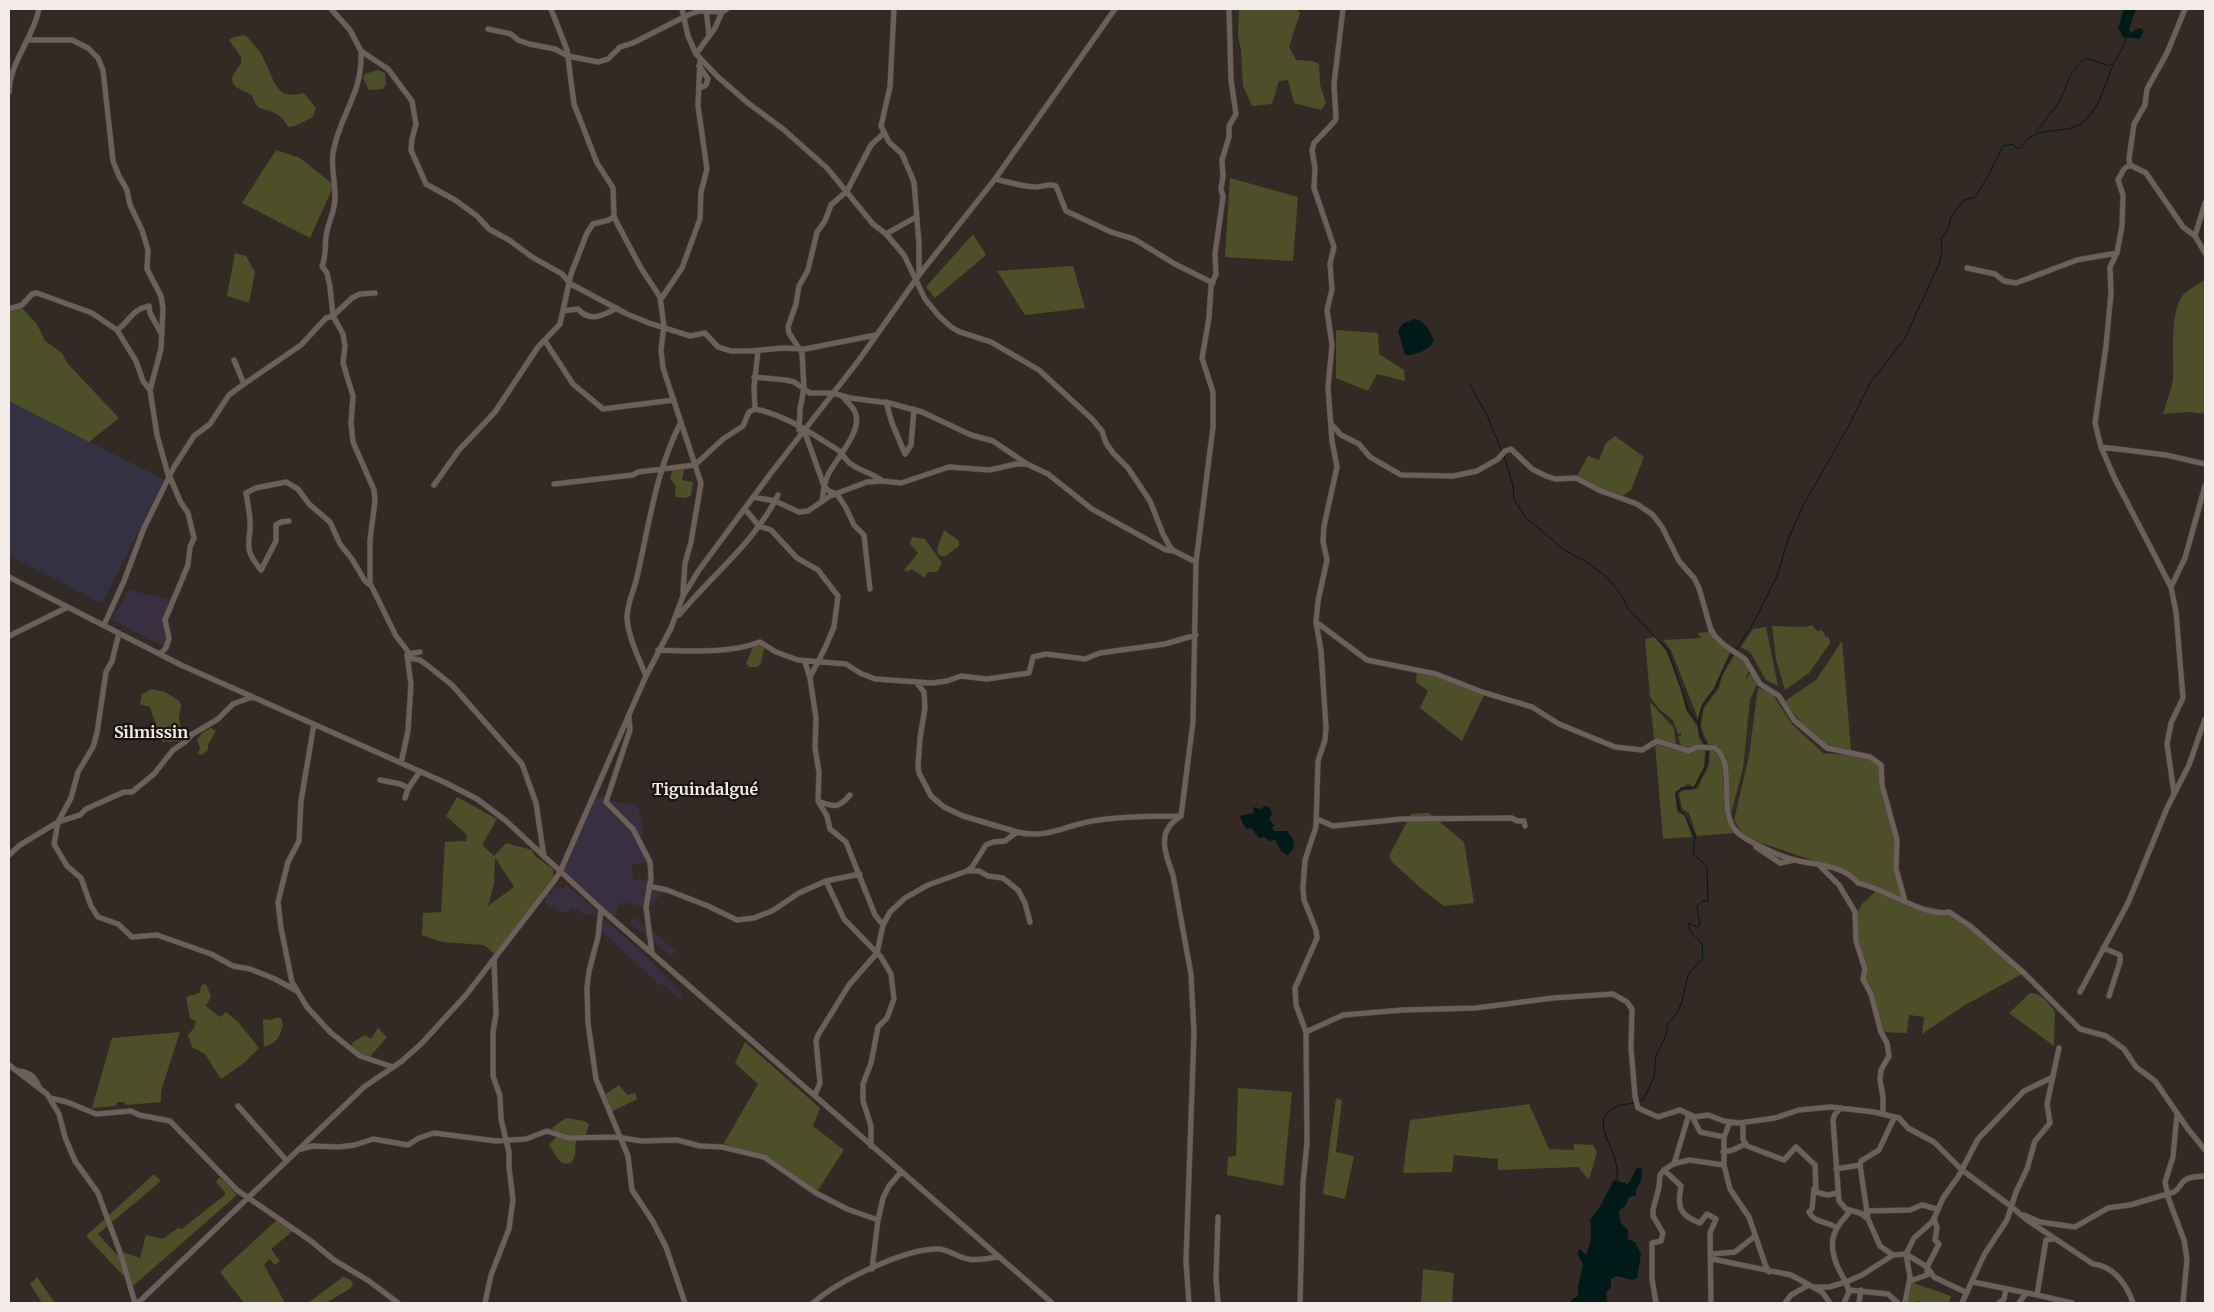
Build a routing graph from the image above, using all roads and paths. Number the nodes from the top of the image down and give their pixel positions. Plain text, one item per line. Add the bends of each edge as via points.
1 (39, 9) edge
2 (331, 9) edge
3 (551, 9) edge
4 (682, 9) edge
5 (894, 9) edge
6 (1115, 9) edge
7 (1229, 9) edge
8 (1343, 9) edge
9 (2185, 9) edge
10 (706, 10) edge
11 (724, 10) edge
12 (684, 18) junction
13 (488, 29) dead end
14 (709, 35) junction
15 (28, 40) junction
16 (361, 51) junction
17 (696, 54) junction
18 (568, 56) junction
19 (700, 59) junction
20 (9, 92) edge
21 (884, 133) junction
22 (2130, 165) junction
23 (995, 179) junction
24 (847, 191) junction
25 (2205, 204) edge
26 (2204, 211) edge
27 (614, 216) junction
28 (916, 217) junction
29 (886, 234) junction
30 (2195, 236) junction
31 (2205, 252) edge
32 (2117, 253) junction
33 (1967, 268) dead end
34 (918, 277) junction
35 (569, 282) junction
36 (1213, 283) junction
37 (375, 293) dead end
38 (661, 299) junction
39 (617, 308) junction
40 (9, 309) edge
41 (563, 311) junction
42 (333, 316) junction
43 (664, 326) junction
44 (117, 330) junction
45 (162, 335) junction
46 (876, 335) junction
47 (545, 341) junction
48 (800, 349) junction
49 (758, 351) junction
50 (234, 360) dead end
51 (754, 377) junction
52 (244, 384) junction
53 (804, 388) junction
54 (150, 390) junction
55 (833, 393) junction
56 (841, 396) junction
57 (674, 400) junction
58 (886, 402) junction
59 (755, 409) junction
60 (914, 409) junction
61 (681, 422) junction
62 (1332, 426) junction
63 (802, 429) junction
64 (2101, 447) junction
65 (843, 454) junction
66 (1027, 464) junction
67 (2205, 464) edge
68 (696, 465) junction
69 (662, 470) junction
70 (169, 477) junction
71 (882, 481) junction
72 (554, 484) dead end
73 (434, 485) dead end
74 (824, 486) junction
75 (2205, 486) edge
76 (837, 494) junction
77 (778, 495) dead end
78 (754, 498) junction
79 (775, 501) junction
80 (822, 502) junction
81 (745, 510) junction
82 (289, 521) dead end
83 (759, 526) junction
84 (1174, 551) junction
85 (1196, 562) junction
86 (9, 577) edge
87 (370, 584) junction
88 (2171, 587) junction
89 (870, 589) dead end
90 (683, 596) junction
91 (68, 607) junction
92 (674, 621) junction
93 (1316, 622) junction
94 (104, 625) junction
95 (119, 633) junction
96 (1196, 635) junction
97 (9, 636) edge
98 (658, 650) junction
99 (407, 652) junction
100 (420, 652) dead end
101 (160, 654) junction
102 (805, 662) junction
103 (816, 663) junction
104 (646, 676) junction
105 (810, 678) junction
106 (916, 682) junction
107 (252, 697) junction
108 (629, 717) junction
109 (2205, 718) edge
110 (314, 724) junction
111 (401, 764) junction
112 (420, 772) junction
113 (380, 780) dead end
114 (409, 788) junction
115 (2174, 793) junction
116 (850, 795) dead end
117 (405, 798) dead end
118 (818, 801) junction
119 (1181, 816) junction
120 (1317, 819) junction
121 (58, 822) junction
122 (1524, 826) dead end
123 (1017, 832) junction
124 (1756, 847) dead end
125 (9, 854) edge
126 (544, 857) junction
127 (1795, 860) junction
128 (1818, 864) junction
129 (967, 871) junction
130 (560, 872) junction
131 (860, 874) junction
132 (826, 881) junction
133 (649, 886) junction
134 (1905, 901) junction
135 (601, 909) junction
136 (1030, 922) dead end
137 (883, 925) junction
138 (2103, 948) junction
139 (652, 953) junction
140 (877, 953) junction
141 (494, 959) junction
142 (297, 992) junction
143 (2080, 992) dead end
144 (2109, 996) dead end
145 (1306, 1032) junction
146 (2059, 1048) dead end
147 (9, 1066) edge
148 (393, 1067) junction
149 (2053, 1077) junction
150 (816, 1095) junction
151 (50, 1098) junction
152 (238, 1106) dead end
153 (1841, 1108) junction
154 (1883, 1114) junction
155 (2177, 1114) junction
156 (1691, 1115) junction
157 (1894, 1118) junction
158 (1730, 1122) junction
159 (1743, 1123) junction
160 (1724, 1137) junction
161 (620, 1138) junction
162 (506, 1139) junction
163 (1745, 1144) junction
164 (871, 1146) junction
165 (2205, 1150) edge
166 (296, 1152) junction
167 (1724, 1152) junction
168 (287, 1161) junction
169 (1674, 1164) junction
170 (1724, 1165) junction
171 (1860, 1165) junction
172 (1664, 1170) junction
173 (1836, 1170) junction
174 (1962, 1170) junction
175 (901, 1172) junction
176 (2205, 1176) edge
177 (1816, 1178) junction
178 (1838, 1193) junction
179 (2168, 1193) junction
180 (248, 1198) junction
181 (2013, 1207) junction
182 (1937, 1209) junction
183 (1866, 1210) junction
184 (1850, 1211) junction
185 (1218, 1217) dead end
186 (1934, 1218) junction
187 (1868, 1219) junction
188 (878, 1220) junction
189 (1837, 1228) junction
190 (1755, 1236) junction
191 (2054, 1239) junction
192 (1906, 1254) junction
193 (1893, 1255) junction
194 (998, 1257) junction
195 (1712, 1257) junction
196 (1927, 1268) junction
197 (872, 1269) junction
198 (1769, 1272) junction
199 (1910, 1281) junction
200 (1846, 1282) junction
201 (1973, 1282) junction
202 (1812, 1286) junction
203 (2006, 1289) junction
204 (1849, 1290) junction
205 (1861, 1290) junction
206 (2026, 1292) junction
207 (1968, 1293) junction
208 (2036, 1295) junction
209 (2048, 1301) edge
210 (136, 1303) edge
211 (398, 1303) edge
212 (485, 1303) edge
213 (685, 1303) edge
214 (813, 1303) edge
215 (1052, 1303) edge
216 (1189, 1303) edge
217 (1218, 1303) edge
218 (1300, 1303) edge
219 (1656, 1303) edge
220 (1711, 1303) edge
221 (1785, 1303) edge
222 (1830, 1303) edge
223 (1844, 1303) edge
224 (1859, 1303) edge
225 (1898, 1303) edge
226 (1905, 1303) edge
227 (1964, 1303) edge
228 (1999, 1303) edge
229 (2019, 1303) edge
230 (2072, 1303) edge
231 (2133, 1303) edge
232 (2183, 1303) edge

1 - 15 street
2 - 16 street via 350,30
3 - 18 street
4 - 12 street
5 - 21 street via 890,87 881,121
6 - 23 street
7 - 36 street via 1231,80 1236,114 1228,126 1229,138 1222,160 1223,197
8 - 62 street via 1335,76 1336,117 1312,150 1314,188 1334,247 1328,310 1332,345 1328,388
9 - 22 street via 2134,124
10 - 11 street
10 - 12 street
10 - 14 street
11 - 14 street
12 - 17 street
12 - 18 street via 633,44 620,47 601,62
13 - 18 street via 511,34 528,44 555,49
14 - 17 street
15 - 20 street via 13,67
15 - 45 street via 72,40 88,48 102,64 114,160 148,250 147,269 163,308
16 - 35 street via 388,69 412,101 416,124 411,150 426,184 455,200 489,229 562,274
16 - 42 street via 361,77 333,152 334,212 326,232 322,266 327,273
17 - 19 street
18 - 27 street via 574,104 596,163 611,182
19 - 24 street via 808,151
19 - 38 street via 698,106 707,169 701,192 700,219 685,261
21 - 24 street via 871,145
21 - 28 street via 902,154 914,182
22 - 30 street via 2146,173 2183,227
22 - 32 street via 2118,180 2122,195 2122,226
23 - 34 street
23 - 36 street via 1027,186 1055,185 1066,211 1134,239
24 - 29 street
24 - 48 street via 830,205 817,232 808,270 799,286 788,327
25 - 26 street
26 - 30 street
27 - 35 street via 589,228
27 - 38 street
28 - 29 street
28 - 34 street via 920,244
29 - 34 street
30 - 31 street
32 - 33 street via 2077,260 2016,283
32 - 64 street via 2110,267 2108,328 2095,423
34 - 46 street
34 - 84 street via 925,299 951,327 991,342 1039,370 1092,420 1150,501 1163,534
35 - 39 street
35 - 41 street
36 - 85 street via 1202,358 1213,392 1213,432
37 - 42 street via 352,298
38 - 43 street
39 - 41 street via 595,317 578,310
39 - 43 street via 649,323
40 - 44 street via 22,305 32,294 41,293 92,313
41 - 47 street via 560,324
42 - 52 street via 326,318 301,345
42 - 87 street via 343,334 343,363 353,396 353,442 374,490
43 - 49 street via 690,336 705,333 718,347 731,351
43 - 57 street via 661,358
44 - 45 street via 136,309 149,306
44 - 54 street
45 - 54 street
46 - 48 street
46 - 55 street
47 - 57 street via 573,384 603,409
47 - 73 street via 495,412
48 - 49 street
48 - 53 street
49 - 51 street
50 - 52 street
51 - 53 street via 786,380
51 - 59 street
52 - 70 street via 229,395 210,424 194,436
53 - 55 street via 810,393
53 - 63 street via 800,409
54 - 70 street via 157,435
55 - 56 street
55 - 63 street
56 - 58 street
56 - 65 street via 856,415 853,432
57 - 61 street
58 - 60 street
58 - 60 street via 905,454 911,445
59 - 63 street via 779,415
59 - 68 street via 749,412 743,426 723,439
60 - 66 street via 971,435 993,441
61 - 68 street
61 - 69 street
62 - 93 street via 1337,467 1324,526 1326,566
62 - 134 street via 1359,444 1370,457 1401,475 1453,476 1477,471 1511,449 1546,476 1576,478 1646,509 1662,527 1678,561 1694,578 1711,630 1719,641 1745,659 1760,684 1779,696 1794,720 1821,745 1870,757 1881,765 1882,785 1897,840 1896,869
63 - 65 street
63 - 74 street
63 - 78 street
64 - 67 street via 2166,455
64 - 88 street via 2127,505
65 - 71 street via 850,464
65 - 74 street via 828,474
66 - 71 street via 990,470 949,467 907,482
66 - 84 street via 1048,474 1111,520 1166,550
68 - 69 street
68 - 90 street via 701,483 685,563
69 - 72 street
69 - 104 street via 627,614
70 - 94 street
70 - 101 street via 188,513 194,538 188,565 165,620 170,638
71 - 76 street via 867,482
74 - 76 street
74 - 80 street
75 - 88 street via 2185,558
76 - 80 street
76 - 89 street via 854,525 864,535
77 - 79 street
78 - 79 street
78 - 81 street
79 - 80 street via 799,512 808,511
79 - 83 street
81 - 83 street
81 - 90 street
82 - 87 street via 276,525 276,541 261,570 248,550 250,529 246,493 286,482 298,489 309,504 330,522 340,544
83 - 92 street
83 - 103 street via 772,530 797,558 818,570 838,596 834,627
84 - 85 street
85 - 96 street
86 - 91 street
87 - 99 street
88 - 115 street via 2183,698 2170,723 2167,744
90 - 92 street
91 - 94 street
91 - 97 street
92 - 98 street
93 - 120 street via 1326,728 1318,761
93 - 127 street via 1367,660 1436,674 1532,707 1559,724 1615,747 1642,750 1657,741 1689,751 1697,746 1715,748 1724,758 1728,813 1734,829 1744,837
94 - 95 street
95 - 101 street
95 - 121 street via 106,672 95,739
96 - 106 street via 1165,644 1100,653 1086,659 1036,655 1029,673 1015,676 987,679 961,676 940,682
96 - 119 street via 1193,722
98 - 102 street via 707,652 748,647 760,642 776,652
98 - 104 street
99 - 100 street
99 - 111 street via 411,684 408,731
99 - 126 street via 409,658 420,660 452,685 522,764 536,803
101 - 107 street
102 - 103 street
102 - 105 street
103 - 105 street
103 - 106 street via 844,664 875,679
104 - 108 street
105 - 118 street via 816,718
106 - 123 street via 924,692 925,708 918,766 931,796 963,816
107 - 110 street
107 - 121 street via 234,704 218,719 172,750 154,774 132,792 124,792 86,809 80,815
108 - 130 street
108 - 133 street via 630,730 606,802 639,837 650,862
109 - 115 street via 2189,765
110 - 111 street
110 - 142 street via 301,801 299,841 288,862 278,902 289,970
111 - 112 street
112 - 114 street
112 - 126 street via 477,799
113 - 114 street
114 - 117 street
115 - 138 street via 2128,903
116 - 118 street via 840,805
118 - 131 street via 830,829 846,842
119 - 123 street via 1097,820 1049,834
119 - 216 street via 1169,826 1165,847 1187,947 1194,1034 1186,1261
120 - 122 street via 1333,826 1402,819 1512,818 1524,821
120 - 145 street via 1305,860 1303,894 1317,938 1295,988 1296,1005
121 - 125 street
121 - 142 street via 54,844 67,866 81,878 98,917 118,924 132,937 158,935 233,966 250,968
123 - 129 street via 1005,841 986,845
124 - 127 street via 1780,863
126 - 130 street
127 - 128 street
128 - 134 street via 1852,874 1858,883 1869,884 1876,891 1890,893
128 - 154 street via 1839,885 1855,912 1856,941 1865,969 1863,979 1871,994 1889,1056 1881,1070
129 - 136 street via 1003,878 1014,885 1025,903
129 - 137 street via 932,882 905,898 890,912
130 - 135 street
130 - 141 street
131 - 132 street
131 - 137 street via 875,915
132 - 133 street via 772,911 737,920 667,890
132 - 140 street via 844,919
133 - 139 street via 646,907
134 - 155 street via 1942,914 1949,912 1970,926 2080,1029 2106,1036 2124,1049 2136,1067 2155,1081
135 - 139 street
135 - 161 street via 589,971 588,1023 597,1082
137 - 140 street
138 - 143 street
138 - 144 street via 2120,955
139 - 150 street
140 - 150 street via 849,985 818,1035 820,1083
140 - 164 street via 892,974 894,999 887,1018 878,1027 863,1084 871,1126
141 - 148 street via 422,1043
141 - 162 street via 493,1076 500,1096
142 - 148 street via 307,1007 346,1046 360,1056
145 - 156 street via 1343,1015 1476,1008 1613,994 1632,1009 1631,1048 1638,1107 1658,1117 1680,1110
145 - 218 street via 1307,1143
146 - 149 street
147 - 151 street
148 - 166 street via 364,1088
149 - 174 street via 2024,1091 2005,1109 1978,1139
149 - 181 street via 2047,1104 2050,1123 2035,1141 2028,1170 2016,1192
150 - 164 street
151 - 180 street via 96,1114 131,1111 170,1121
151 - 210 street via 75,1161 98,1192
152 - 168 street
153 - 154 street
153 - 159 street via 1799,1110
153 - 173 street via 1833,1120
154 - 157 street
155 - 165 street
155 - 179 street via 2173,1157 2165,1182
156 - 158 street via 1698,1118 1708,1115
156 - 160 street via 1700,1132
156 - 169 street
157 - 171 street via 1879,1150
157 - 174 street via 1899,1118 1908,1128 1934,1142
158 - 159 street
158 - 160 street
159 - 163 street
160 - 167 street
161 - 162 street via 568,1138 543,1131 526,1139
161 - 188 street via 677,1140 764,1157 816,1193
161 - 213 street via 630,1166 632,1190 666,1247
162 - 166 street via 487,1141 434,1133 408,1145 373,1139 339,1147 313,1146
162 - 212 street via 512,1214
163 - 167 street
163 - 177 street via 1784,1160 1796,1147 1815,1165
164 - 175 street
166 - 168 street
167 - 170 street
168 - 180 street
169 - 170 street via 1696,1160
169 - 172 street
170 - 190 street via 1733,1196 1745,1210
171 - 173 street
171 - 183 street
172 - 195 street via 1681,1186 1679,1205 1685,1214 1700,1223 1707,1214 1716,1218 1710,1233
172 - 219 street via 1660,1175 1653,1210 1663,1233 1661,1242 1652,1243
173 - 178 street
174 - 181 street
174 - 182 street
175 - 188 street via 886,1191
175 - 194 street
176 - 179 street via 2183,1181 2178,1189
177 - 178 street via 1816,1192
177 - 189 street via 1812,1209 1808,1212 1817,1221 1826,1221
178 - 184 street via 1842,1206
179 - 181 street via 2108,1208 2075,1226 2040,1222
179 - 232 street via 2187,1259
180 - 210 street
180 - 211 street
181 - 191 street
181 - 201 street via 1984,1255
182 - 183 street via 1922,1205 1910,1210
182 - 186 street
183 - 187 street
184 - 187 street via 1860,1212
184 - 189 street
185 - 217 street
186 - 192 street via 1914,1238
186 - 196 street via 1937,1228 1935,1240 1939,1244
187 - 193 street via 1880,1246
188 - 197 street
189 - 200 street via 1834,1262
190 - 195 street via 1735,1252
190 - 198 street
191 - 208 street via 2046,1240
191 - 231 street via 2092,1264 2120,1277
192 - 193 street
192 - 196 street
192 - 199 street
193 - 200 street
194 - 197 street via 972,1260 945,1250 929,1249 909,1253
194 - 215 street
195 - 198 street
195 - 220 street
196 - 199 street via 1927,1275
196 - 207 street via 1934,1277
197 - 214 street via 823,1294
198 - 202 street via 1791,1275
199 - 226 street
200 - 202 street via 1829,1287
200 - 204 street
201 - 203 street
201 - 207 street
202 - 221 street via 1791,1295
202 - 222 street
203 - 206 street
203 - 228 street via 2004,1299
204 - 205 street
204 - 223 street
205 - 224 street
205 - 225 street via 1890,1294
206 - 208 street
206 - 229 street
207 - 227 street
208 - 209 street
209 - 230 street via 2061,1299

